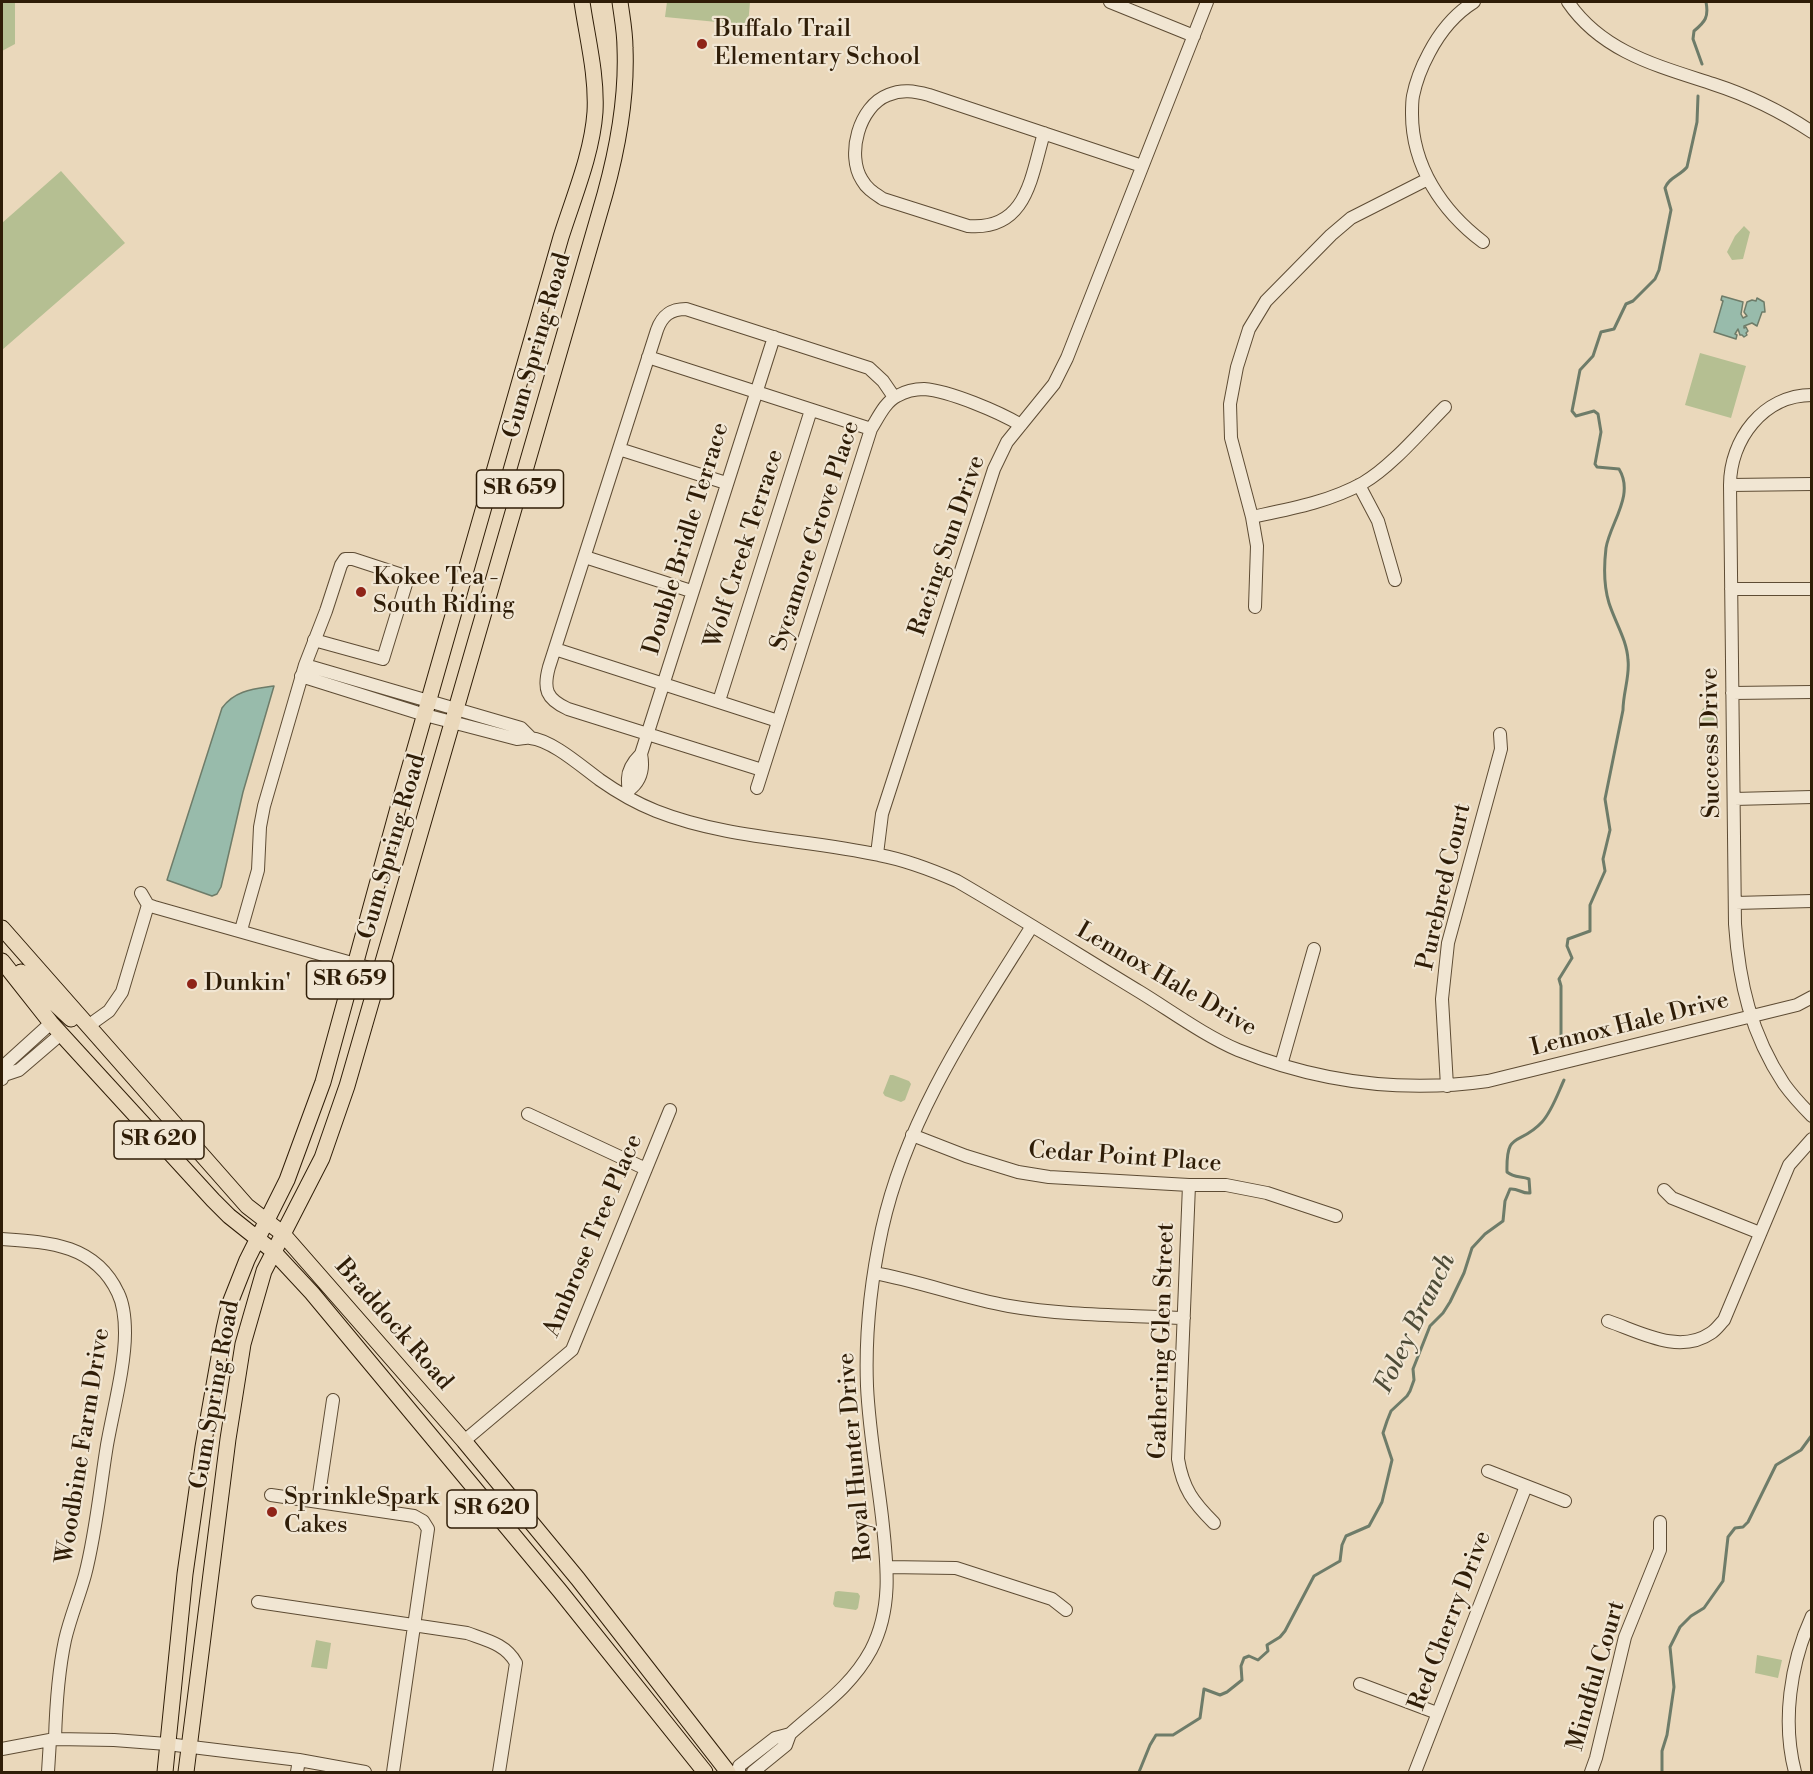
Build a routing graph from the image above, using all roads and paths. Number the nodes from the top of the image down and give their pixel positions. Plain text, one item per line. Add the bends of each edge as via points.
1 (582, 2) edge
2 (620, 2) edge
3 (1110, 2) edge
4 (1207, 2) edge
5 (1473, 2) edge
6 (1568, 2) edge
7 (1194, 36) junction
8 (1812, 132) edge
9 (1044, 133) junction
10 (1143, 166) junction
11 (1428, 179) junction
12 (1483, 242) dead end
13 (774, 337) junction
14 (648, 357) junction
15 (755, 391) junction
16 (1812, 395) edge
17 (894, 397) junction
18 (1445, 407) dead end
19 (811, 410) junction
20 (1021, 426) junction
21 (871, 429) junction
22 (619, 449) junction
23 (726, 483) junction
24 (1812, 484) edge
25 (1359, 485) junction
26 (1730, 485) junction
27 (1252, 518) junction
28 (585, 557) junction
29 (1395, 580) dead end
30 (1731, 589) junction
31 (1812, 589) edge
32 (691, 591) junction
33 (1256, 607) dead end
34 (314, 639) junction
35 (555, 649) junction
36 (303, 671) junction
37 (663, 684) junction
38 (1812, 692) edge
39 (1732, 693) junction
40 (718, 701) junction
41 (427, 709) junction
42 (454, 715) junction
43 (778, 721) junction
44 (647, 734) junction
45 (1500, 734) dead end
46 (762, 770) junction
47 (757, 788) dead end
48 (628, 794) junction
49 (1812, 797) edge
50 (1734, 799) junction
51 (877, 854) junction
52 (141, 893) dead end
53 (1812, 901) edge
54 (1735, 903) junction
55 (148, 904) junction
56 (1032, 926) junction
57 (2, 928) edge
58 (241, 930) junction
59 (1314, 949) dead end
60 (2, 954) edge
61 (2, 961) edge
62 (354, 964) junction
63 (380, 971) junction
64 (1812, 997) edge
65 (1750, 1016) junction
66 (88, 1026) junction
67 (56, 1029) junction
68 (1281, 1065) junction
69 (3, 1077) edge
70 (1447, 1086) junction
71 (670, 1110) dead end
72 (528, 1114) dead end
73 (1812, 1116) edge
74 (912, 1135) junction
75 (1812, 1139) edge
76 (646, 1169) junction
77 (1190, 1185) junction
78 (1664, 1190) dead end
79 (1336, 1216) dead end
80 (266, 1221) junction
81 (282, 1233) junction
82 (1760, 1233) junction
83 (258, 1238) junction
84 (2, 1239) edge
85 (273, 1251) junction
86 (874, 1274) junction
87 (1184, 1318) junction
88 (1608, 1321) dead end
89 (391, 1388) junction
90 (333, 1400) dead end
91 (464, 1441) junction
92 (1488, 1471) dead end
93 (1526, 1486) junction
94 (271, 1495) dead end
95 (318, 1501) junction
96 (1565, 1501) dead end
97 (504, 1522) junction
98 (1660, 1522) dead end
99 (1214, 1523) dead end
100 (887, 1567) junction
101 (578, 1579) junction
102 (258, 1602) dead end
103 (1066, 1610) dead end
104 (1812, 1616) edge
105 (414, 1625) junction
106 (1360, 1684) dead end
107 (1437, 1713) junction
108 (790, 1734) junction
109 (53, 1739) junction
110 (167, 1744) junction
111 (189, 1747) junction
112 (2, 1749) edge
113 (298, 1766) edge
114 (48, 1773) edge
115 (165, 1773) edge
116 (186, 1773) edge
117 (365, 1773) edge
118 (393, 1773) edge
119 (499, 1773) edge
120 (705, 1773) edge
121 (728, 1773) edge
122 (739, 1773) edge
123 (753, 1773) edge
124 (1415, 1773) edge
125 (1591, 1773) edge
126 (1795, 1773) edge

1 - 41 main road, Gum Spring Road / SR 659 via 594,81 592,134
2 - 42 main road, Gum Spring Road / SR 659 via 625,84 614,164
3 - 7 street
4 - 7 street, Racing Sun Drive
5 - 11 street via 1440,32 1412,97 1412,128
6 - 8 street via 1623,51 1663,69 1746,96
7 - 10 street, Racing Sun Drive
9 - 9 street via 929,95 900,91 872,106 856,138 854,153 861,178 883,199 979,227 1010,217 1021,204
9 - 10 street
10 - 20 street, Racing Sun Drive via 1067,358 1054,384
11 - 12 street via 1463,227
11 - 27 street via 1351,219 1331,235 1266,301 1249,329 1230,404 1231,438
13 - 14 street via 679,309 663,318
13 - 15 street, Double Bridle Terrace
13 - 17 street via 869,368
14 - 15 street
14 - 22 street
15 - 19 street
15 - 23 street, Double Bridle Terrace
16 - 26 street, Success Drive via 1782,400 1745,431 1732,460
17 - 20 street via 923,389 937,392 1001,413
17 - 21 street, Sycamore Grove Place
18 - 25 street via 1392,460
19 - 21 street
19 - 40 street, Wolf Creek Terrace
20 - 51 street, Racing Sun Drive via 1007,442 994,469 882,814
21 - 43 street, Sycamore Grove Place
22 - 23 street
22 - 28 street
23 - 32 street, Double Bridle Terrace
24 - 26 street
25 - 27 street via 1314,503
25 - 29 street via 1378,521
26 - 30 street, Success Drive
27 - 33 street
28 - 32 street
28 - 35 street
30 - 31 street
30 - 39 street, Success Drive
32 - 37 street, Double Bridle Terrace
34 - 34 street via 345,559 405,576 406,584 383,659
34 - 36 street
35 - 37 street
35 - 44 street via 546,683 553,700 568,709
36 - 41 street, Lennox Hale Drive
36 - 58 street via 264,806 258,870
37 - 40 street
37 - 44 street, Double Bridle Terrace
38 - 39 street
39 - 50 street, Success Drive
40 - 43 street
41 - 42 street, Lennox Hale Drive
41 - 62 main road, Gum Spring Road / SR 659
42 - 48 street, Lennox Hale Drive via 517,739 530,737
42 - 63 main road, Gum Spring Road / SR 659
43 - 46 street, Sycamore Grove Place
44 - 46 street
44 - 48 street, Double Bridle Terrace via 638,783
45 - 70 street, Purebred Court via 1501,749 1448,943 1442,999
46 - 47 street, Sycamore Grove Place
48 - 51 street, Lennox Hale Drive via 680,820 723,831
49 - 50 street
50 - 54 street, Success Drive
51 - 56 street, Lennox Hale Drive via 957,881
52 - 55 street
53 - 54 street
54 - 65 street, Success Drive via 1738,964
55 - 58 street
55 - 66 street via 122,992 109,1011
56 - 68 street, Lennox Hale Drive via 1229,1045
56 - 74 street, Royal Hunter Drive via 952,1056
57 - 66 main road, Braddock Road / SR 620
58 - 62 street
59 - 68 street
60 - 66 main road via 67,1017
61 - 67 main road, Braddock Road / SR 620
62 - 63 street
62 - 80 main road, Gum Spring Road / SR 659 via 316,1102 287,1180
63 - 81 main road, Gum Spring Road / SR 659 via 322,1158
64 - 65 street, Lennox Hale Drive via 1797,1005
65 - 70 street, Lennox Hale Drive via 1524,1073
65 - 73 street, Success Drive via 1785,1085
66 - 80 main road, Braddock Road / SR 620 via 248,1206
67 - 69 street via 8,1062
67 - 83 main road, Braddock Road / SR 620 via 213,1200
68 - 70 street, Lennox Hale Drive via 1351,1082
71 - 76 street, Ambrose Tree Place
72 - 76 street
74 - 77 street, Cedar Point Place via 1018,1172
74 - 86 street, Royal Hunter Drive via 882,1227
75 - 82 street via 1789,1166
76 - 91 street, Ambrose Tree Place via 572,1350
77 - 79 street, Cedar Point Place via 1226,1185 1267,1193
77 - 87 street, Gathering Glen Street
78 - 82 street via 1672,1198
80 - 81 main road, Braddock Road
80 - 83 main road, Gum Spring Road / SR 659
81 - 85 main road, Gum Spring Road / SR 659
81 - 91 main road, Braddock Road
82 - 88 street via 1724,1320 1712,1333 1672,1343
83 - 85 main road, Braddock Road / SR 620
83 - 110 main road, Gum Spring Road / SR 659 via 236,1288 224,1329 185,1574
84 - 109 street, Woodbine Farm Drive via 60,1245 79,1252 108,1277 124,1314 121,1364 86,1573 60,1668
85 - 89 main road, Braddock Road / SR 620
85 - 111 main road, Gum Spring Road / SR 659 via 243,1344
86 - 87 street via 917,1281 1010,1306
86 - 100 street, Royal Hunter Drive via 867,1388
87 - 99 street, Gathering Glen Street via 1178,1459 1185,1487
89 - 91 main road via 410,1395 453,1441
89 - 97 main road, Braddock Road / SR 620
90 - 95 street
91 - 101 main road, Braddock Road
92 - 93 street
93 - 96 street
93 - 107 street, Red Cherry Drive
94 - 95 street
95 - 105 street via 414,1516 423,1521 428,1529
97 - 101 main road via 514,1523 556,1573
97 - 120 main road, Braddock Road / SR 620
98 - 125 street, Mindful Court via 1660,1550 1625,1637
100 - 103 street via 956,1568 1052,1599
100 - 108 street, Royal Hunter Drive via 885,1612 864,1663 843,1690
101 - 121 main road, Braddock Road
102 - 105 street
104 - 126 street via 1794,1669 1790,1701 1789,1733
105 - 118 street
105 - 119 street via 467,1633 510,1651 516,1662
106 - 107 street
107 - 124 street, Red Cherry Drive
108 - 122 street, Royal Hunter Drive via 775,1738 739,1766
108 - 123 street, Royal Hunter Drive via 786,1745
109 - 110 street
109 - 112 street
109 - 114 street, Woodbine Farm Drive
110 - 111 street
110 - 115 main road, Gum Spring Road / SR 659
111 - 113 street
111 - 116 main road, Gum Spring Road / SR 659
113 - 117 street

